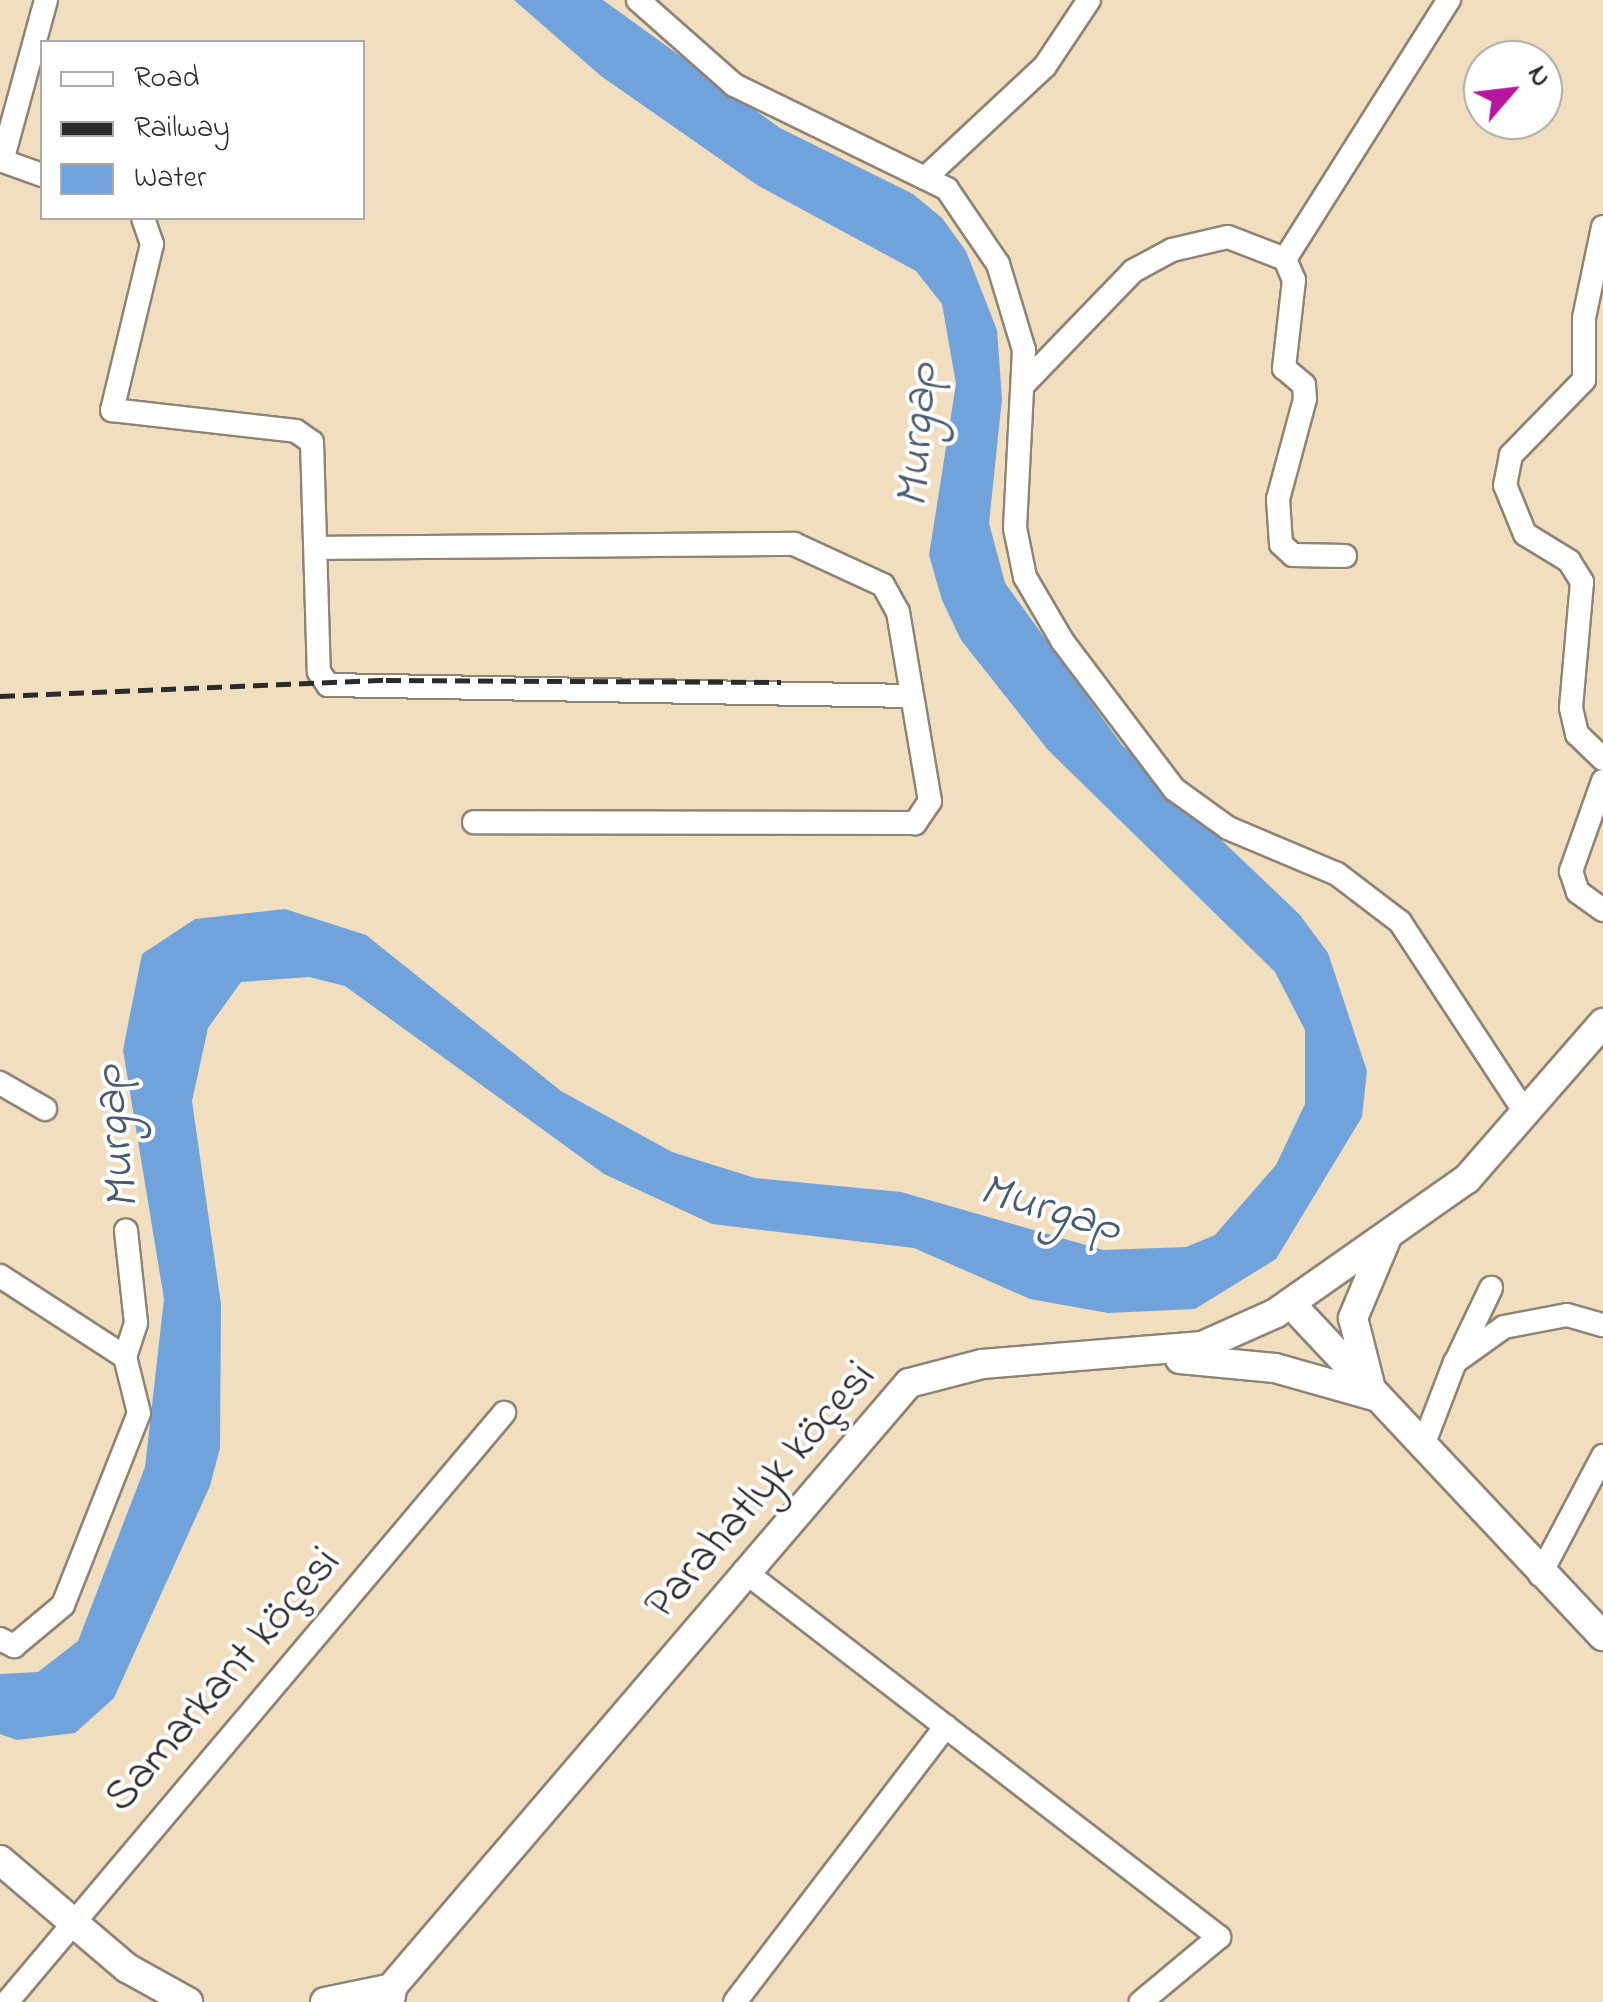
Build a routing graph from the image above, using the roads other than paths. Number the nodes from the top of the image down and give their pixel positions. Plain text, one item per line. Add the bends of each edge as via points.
1 (46, 0) edge
2 (638, 0) edge
3 (1089, 0) edge
4 (1449, 0) edge
5 (1, 160) edge
6 (40, 174) edge
7 (924, 178) junction
8 (144, 220) edge
9 (1603, 227) edge
10 (1284, 259) junction
11 (1024, 384) junction
12 (317, 548) junction
13 (1345, 556) dead end
14 (910, 696) junction
15 (1603, 759) edge
16 (1603, 781) edge
17 (474, 822) dead end
18 (1603, 910) edge
19 (1603, 1023) edge
20 (0, 1083) edge
21 (1522, 1108) junction
22 (44, 1109) dead end
23 (126, 1230) dead end
24 (1387, 1237) junction
25 (0, 1276) edge
26 (1491, 1288) dead end
27 (1290, 1303) junction
28 (1603, 1325) edge
29 (1122, 1354) junction
30 (125, 1357) junction
31 (1455, 1362) junction
32 (1374, 1396) junction
33 (504, 1413) dead end
34 (1422, 1448) junction
35 (1603, 1456) edge
36 (744, 1571) junction
37 (1540, 1575) junction
38 (1603, 1636) edge
39 (0, 1639) edge
40 (946, 1726) junction
41 (0, 1860) edge
42 (71, 1920) junction
43 (127, 1968) junction
44 (387, 1997) edge
45 (7, 2002) edge
46 (151, 2002) edge
47 (188, 2002) edge
48 (326, 2002) edge
49 (734, 2002) edge
50 (1141, 2002) edge

1 - 5 street
2 - 7 street via 734,85
3 - 7 street via 1045,66
4 - 10 street
5 - 6 street
7 - 11 street via 947,189 998,264 1024,350
8 - 12 street via 152,244 112,410 305,434
9 - 15 street via 1584,318 1584,380 1511,455 1506,484 1525,534 1569,561 1582,582 1572,708 1578,734
10 - 11 street via 1228,236 1172,250 1133,271
10 - 13 street via 1294,280 1284,368 1304,384 1305,399 1278,499 1281,544 1293,555
11 - 21 street via 1016,528 1025,577 1063,642 1174,789 1228,828 1337,874 1400,922
12 - 14 street via 794,544 883,585 898,612
12 - 14 street via 319,672 328,685
14 - 17 street via 930,801 915,823
16 - 18 street via 1571,871 1578,892
19 - 21 main road, Parahatlyk köçesi
20 - 22 street
21 - 24 main road, Parahatlyk köçesi via 1467,1178
23 - 30 street via 136,1323
24 - 27 main road, Parahatlyk köçesi
24 - 32 main road via 1353,1318
25 - 30 street
26 - 31 street
27 - 29 main road, Parahatlyk köçesi via 1202,1346
27 - 32 main road
28 - 31 street via 1567,1315 1504,1327
29 - 32 main road via 1275,1368
29 - 36 main road, Parahatlyk köçesi via 982,1364 910,1384
30 - 39 street via 139,1413 64,1605 14,1646
31 - 34 street
32 - 34 main road
33 - 42 street, Samarkant köçesi
34 - 37 main road
35 - 37 street
36 - 40 street
36 - 44 main road, Parahatlyk köçesi
37 - 38 main road
40 - 49 street
40 - 50 street via 1219,1937
41 - 42 main road
42 - 43 main road
42 - 45 street, Samarkant köçesi
43 - 46 main road
43 - 47 main road
44 - 48 main road

